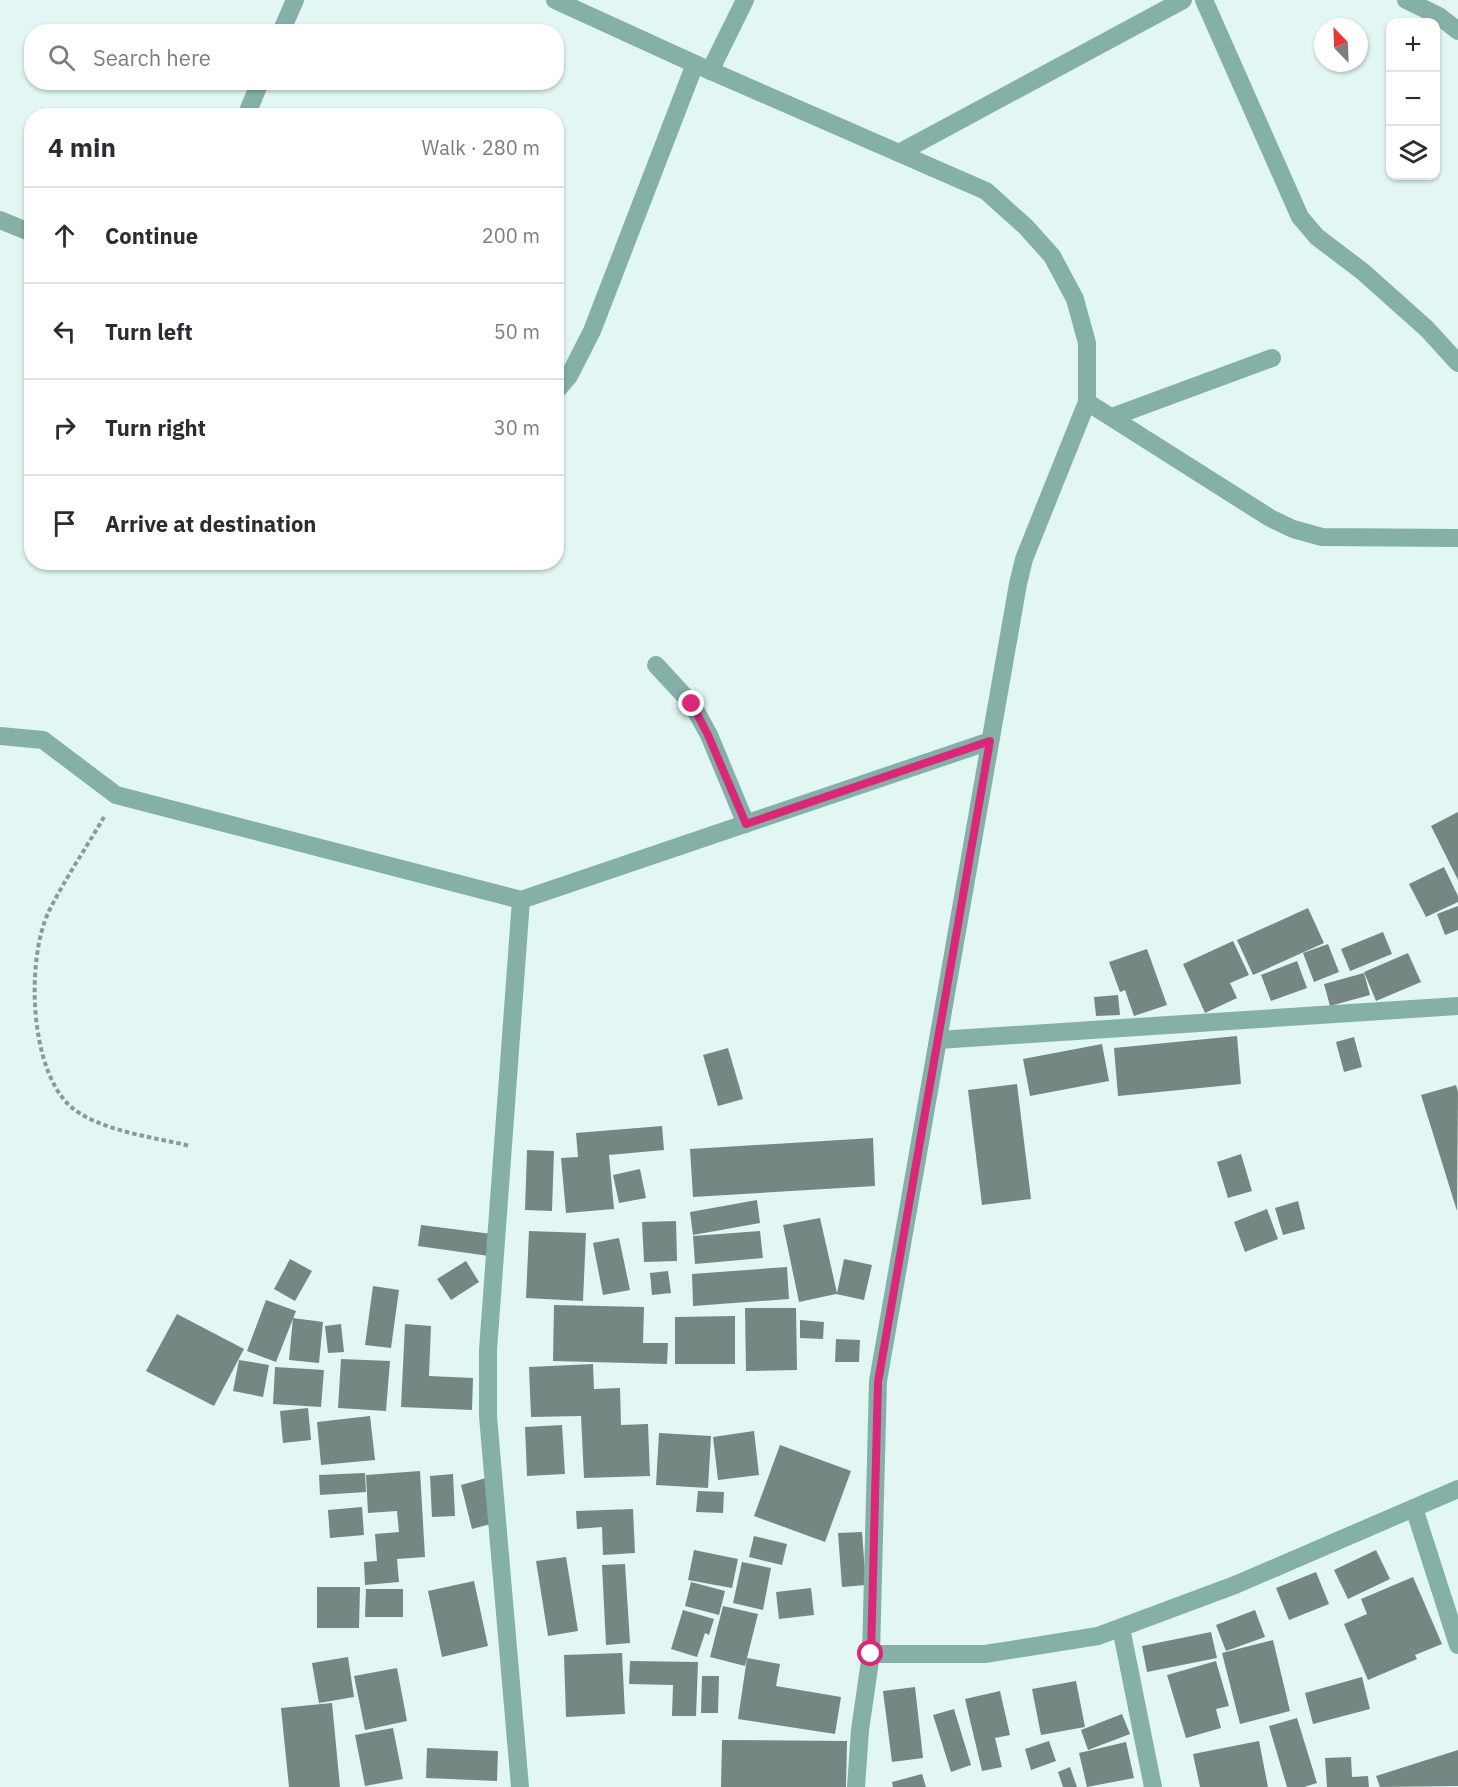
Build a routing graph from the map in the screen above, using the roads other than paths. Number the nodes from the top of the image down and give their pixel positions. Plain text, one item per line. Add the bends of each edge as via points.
1 (295, 0) edge
2 (555, 0) edge
3 (745, 0) edge
4 (1183, 0) edge
5 (1204, 0) edge
6 (1406, 0) edge
7 (284, 24) edge
8 (1458, 31) edge
9 (703, 68) junction
10 (257, 90) edge
11 (249, 108) edge
12 (899, 153) junction
13 (0, 220) edge
14 (24, 230) edge
15 (1272, 358) dead end
16 (1458, 363) edge
17 (564, 382) edge
18 (1086, 402) junction
19 (1112, 417) junction
20 (1458, 538) edge
21 (656, 665) dead end
22 (0, 736) edge
23 (990, 741) junction
24 (746, 824) junction
25 (521, 900) junction
26 (1458, 1006) edge
27 (938, 1040) junction
28 (1458, 1489) edge
29 (1414, 1508) junction
30 (1121, 1628) junction
31 (1458, 1645) edge
32 (871, 1654) junction
33 (520, 1787) edge
34 (855, 1787) edge
35 (1153, 1787) edge

1 - 7 street
2 - 9 street
3 - 9 street
4 - 12 street
5 - 16 street via 1300,217 1317,237 1427,329
6 - 8 street via 1439,16
9 - 12 street
9 - 17 street via 592,331
10 - 11 street
12 - 18 street via 986,191 1053,256 1075,299 1087,343
13 - 14 street
15 - 19 street
18 - 19 street
18 - 23 street via 1024,559
19 - 20 street via 1293,529 1322,537
21 - 24 street via 692,704
22 - 25 street via 43,740 116,795
23 - 24 street
23 - 27 street
24 - 25 street
25 - 33 street via 488,1350 488,1416
26 - 27 street
27 - 32 street via 878,1382
28 - 29 street
29 - 30 street via 1235,1585
29 - 31 street
30 - 32 street via 1071,1642 985,1654
30 - 35 street
32 - 34 street

